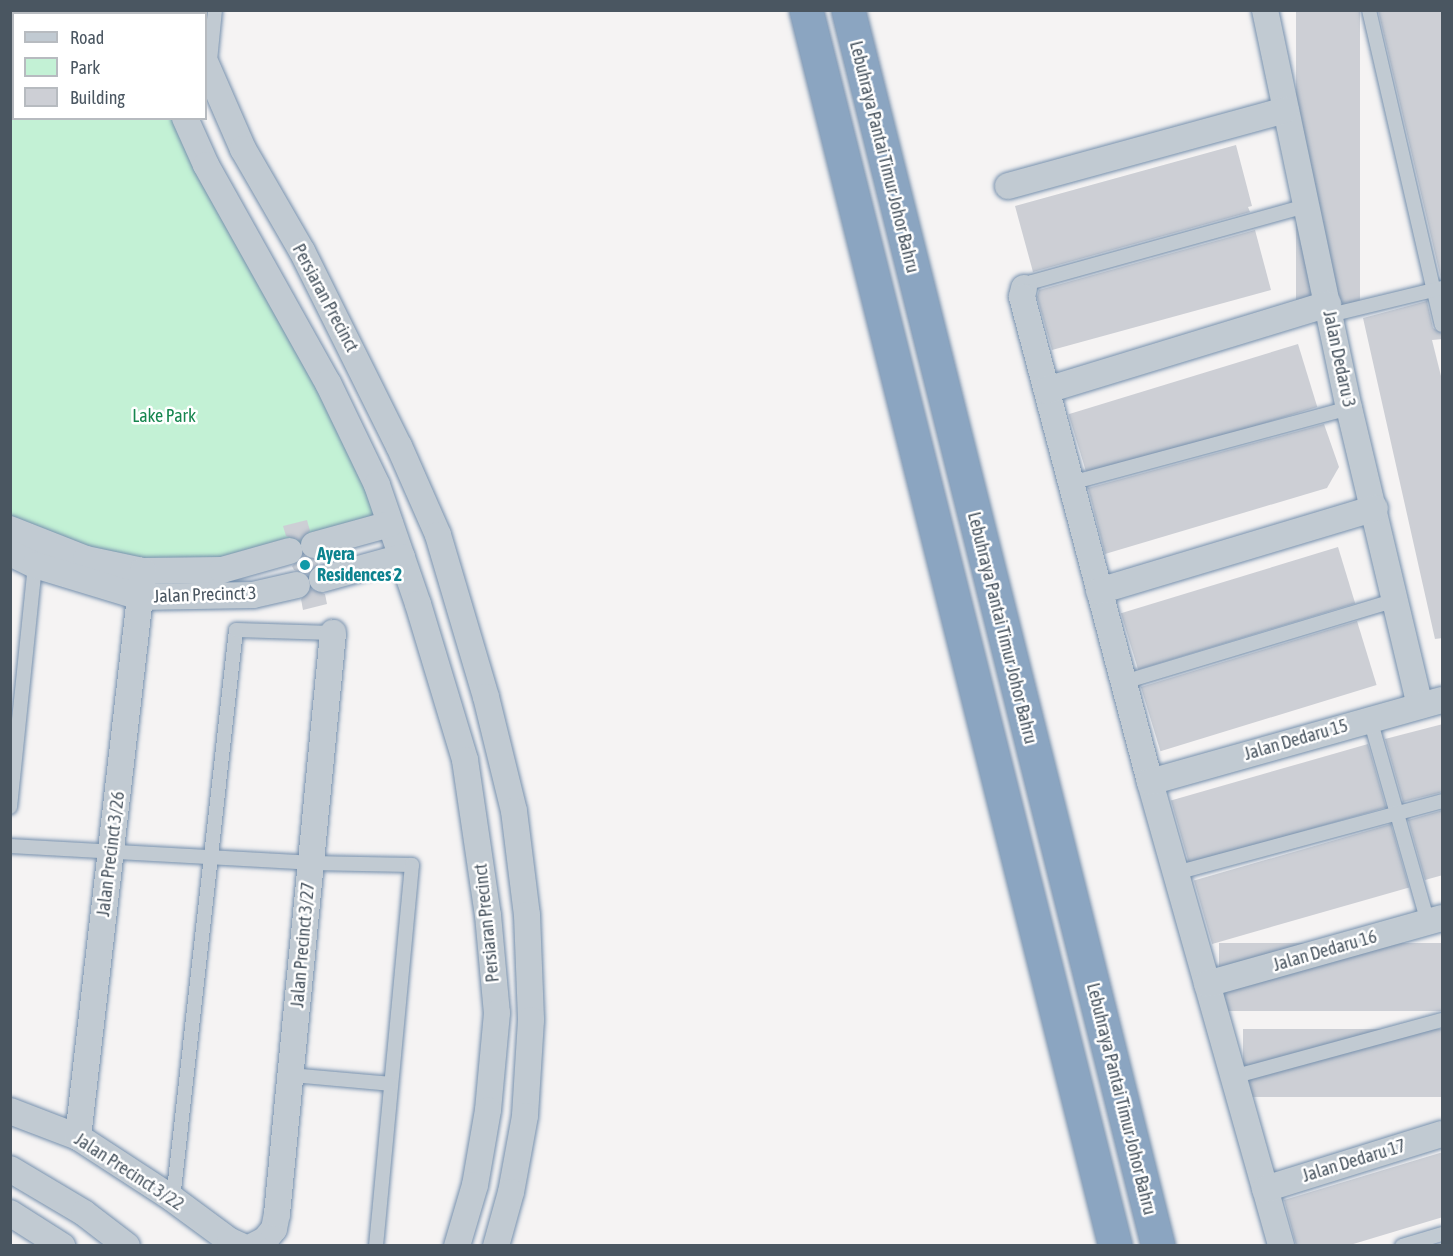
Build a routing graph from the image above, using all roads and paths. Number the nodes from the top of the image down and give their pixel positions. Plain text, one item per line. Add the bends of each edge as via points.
1 (215, 10) edge
2 (806, 10) edge
3 (848, 10) edge
4 (1265, 10) edge
5 (1369, 10) edge
6 (207, 67) edge
7 (1286, 110) junction
8 (186, 120) edge
9 (1008, 186) dead end
10 (1306, 206) junction
11 (1024, 288) joint
12 (1439, 289) edge
13 (1329, 310) junction
14 (1443, 325) edge
15 (1047, 390) junction
16 (1349, 408) junction
17 (1071, 483) junction
18 (1375, 508) junction
19 (390, 524) junction
20 (10, 529) edge
21 (308, 547) junction
22 (10, 553) edge
23 (402, 557) junction
24 (263, 561) junction
25 (35, 565) junction
26 (143, 571) junction
27 (1099, 591) junction
28 (140, 597) junction
29 (1395, 600) junction
30 (333, 633) joint
31 (1124, 682) junction
32 (1431, 703) edge
33 (1370, 719) junction
34 (1150, 782) junction
35 (12, 783) edge
36 (1443, 801) edge
37 (10, 807) edge
38 (1397, 813) junction
39 (10, 846) edge
40 (111, 853) junction
41 (210, 858) junction
42 (311, 863) junction
43 (1176, 873) junction
44 (1435, 920) edge
45 (1207, 984) junction
46 (1443, 1020) edge
47 (291, 1074) junction
48 (1233, 1077) junction
49 (392, 1084) junction
50 (10, 1111) edge
51 (1443, 1134) edge
52 (78, 1137) junction
53 (10, 1169) edge
54 (1265, 1189) junction
55 (173, 1199) junction
56 (10, 1213) edge
57 (1443, 1234) edge
58 (62, 1245) edge
59 (127, 1245) edge
60 (241, 1245) edge
61 (253, 1245) edge
62 (376, 1245) edge
63 (457, 1245) edge
64 (496, 1245) edge
65 (1115, 1245) edge
66 (1158, 1245) edge
67 (1281, 1245) edge
68 (1402, 1245) edge

1 - 6 lane
2 - 65 highway
3 - 66 highway, Lebuhraya Pantai Timur Johor Bahru
4 - 7 street, Jalan Dedaru 3
5 - 12 lane
6 - 64 street, Persiaran Precinct via 243,149 354,351 438,535 486,697 514,812 527,915 531,1020 525,1116 511,1192
7 - 9 street
7 - 10 street, Jalan Dedaru 3
8 - 19 street, Persiaran Precinct via 206,165 327,383 377,485
10 - 11 lane via 1032,282
10 - 13 street, Jalan Dedaru 3
11 - 15 street via 1022,297
12 - 13 lane
12 - 14 lane
13 - 15 street
13 - 16 street, Jalan Dedaru 3
15 - 17 street
16 - 17 lane
16 - 18 street, Jalan Dedaru 3
17 - 27 street
18 - 27 street
18 - 29 street, Jalan Dedaru 3
19 - 21 street, Jalan Precinct 3
19 - 23 street, Persiaran Precinct
20 - 26 street, Jalan Precinct 3 via 86,559
21 - 23 street via 327,577
21 - 24 street, Jalan Precinct 3
22 - 25 street, Jalan Precinct 3
23 - 63 street, Persiaran Precinct via 465,760 488,915 497,1013 488,1110 475,1185
24 - 26 street, Jalan Precinct 3 via 222,570
24 - 28 street, Jalan Precinct 3 via 285,589 224,596
25 - 28 street, Jalan Precinct 3
25 - 35 lane
26 - 28 street, Jalan Precinct 3/26
27 - 31 street
28 - 40 street, Jalan Precinct 3/26
29 - 31 lane
29 - 32 street, Jalan Dedaru 3
30 - 41 lane via 236,630
30 - 42 street, Jalan Precinct 3/27
31 - 34 street
32 - 33 street, Jalan Dedaru 15
33 - 34 street, Jalan Dedaru 15
33 - 38 lane
34 - 43 street
35 - 37 lane
36 - 38 lane
38 - 43 lane
38 - 44 lane
39 - 40 lane
40 - 41 lane
40 - 52 street, Jalan Precinct 3/26
41 - 42 lane
41 - 55 lane
42 - 47 street, Jalan Precinct 3/27
42 - 49 lane via 412,865
43 - 45 street
44 - 45 street, Jalan Dedaru 16
45 - 48 street
46 - 48 lane
47 - 49 lane
47 - 61 street, Jalan Precinct 3/27 via 274,1229 265,1240
48 - 54 street
49 - 62 lane
50 - 52 street, Jalan Precinct 3/22
51 - 54 street, Jalan Dedaru 17
52 - 55 street, Jalan Precinct 3/22
53 - 59 street via 84,1213
54 - 67 street
55 - 60 street, Jalan Precinct 3/22
56 - 58 street
57 - 68 lane

